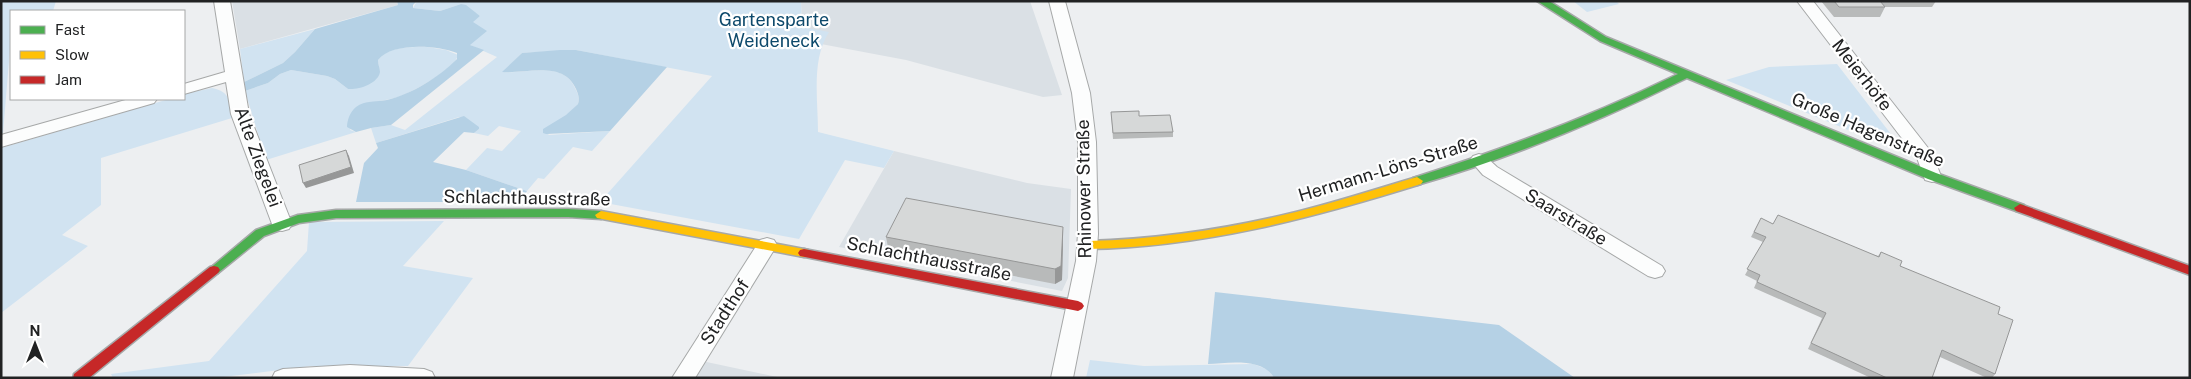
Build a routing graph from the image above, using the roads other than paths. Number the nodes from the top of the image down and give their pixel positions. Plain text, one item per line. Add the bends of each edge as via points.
1 (222, 1) edge
2 (1057, 1) edge
3 (1542, 1) edge
4 (1805, 1) edge
5 (1686, 74) junction
6 (233, 75) junction
7 (185, 89) edge
8 (144, 100) edge
9 (1, 141) edge
10 (1479, 160) junction
11 (1932, 176) junction
12 (282, 224) junction
13 (767, 245) junction
14 (1088, 245) junction
15 (1656, 271) dead end
16 (2190, 271) edge
17 (1078, 306) junction
18 (79, 378) edge
19 (283, 378) edge
20 (424, 378) edge
21 (683, 378) edge
22 (1062, 378) edge

1 - 6 street, Alte Ziegelei
2 - 14 street, Rhinower Straße via 1081,93 1088,142
3 - 5 street, Große Hagenstraße via 1603,39
4 - 11 street, Meierhöfe via 1926,157
5 - 10 street, Hermann-Löns-Straße via 1622,106
5 - 11 street, Große Hagenstraße
6 - 7 street
6 - 12 street, Alte Ziegelei via 240,114
8 - 9 street
10 - 14 street, Hermann-Löns-Straße via 1410,184 1282,220 1185,237
10 - 15 street, Saarstraße via 1490,171
11 - 16 street, Große Hagenstraße
12 - 13 street, Schlachthausstraße via 336,214 568,213 611,216
12 - 18 street, Schlachthausstraße via 260,233 245,244
13 - 17 street, Schlachthausstraße
13 - 21 street, Stadthof
14 - 17 street, Rhinower Straße
17 - 22 street, Rhinower Straße
19 - 20 street via 350,374

